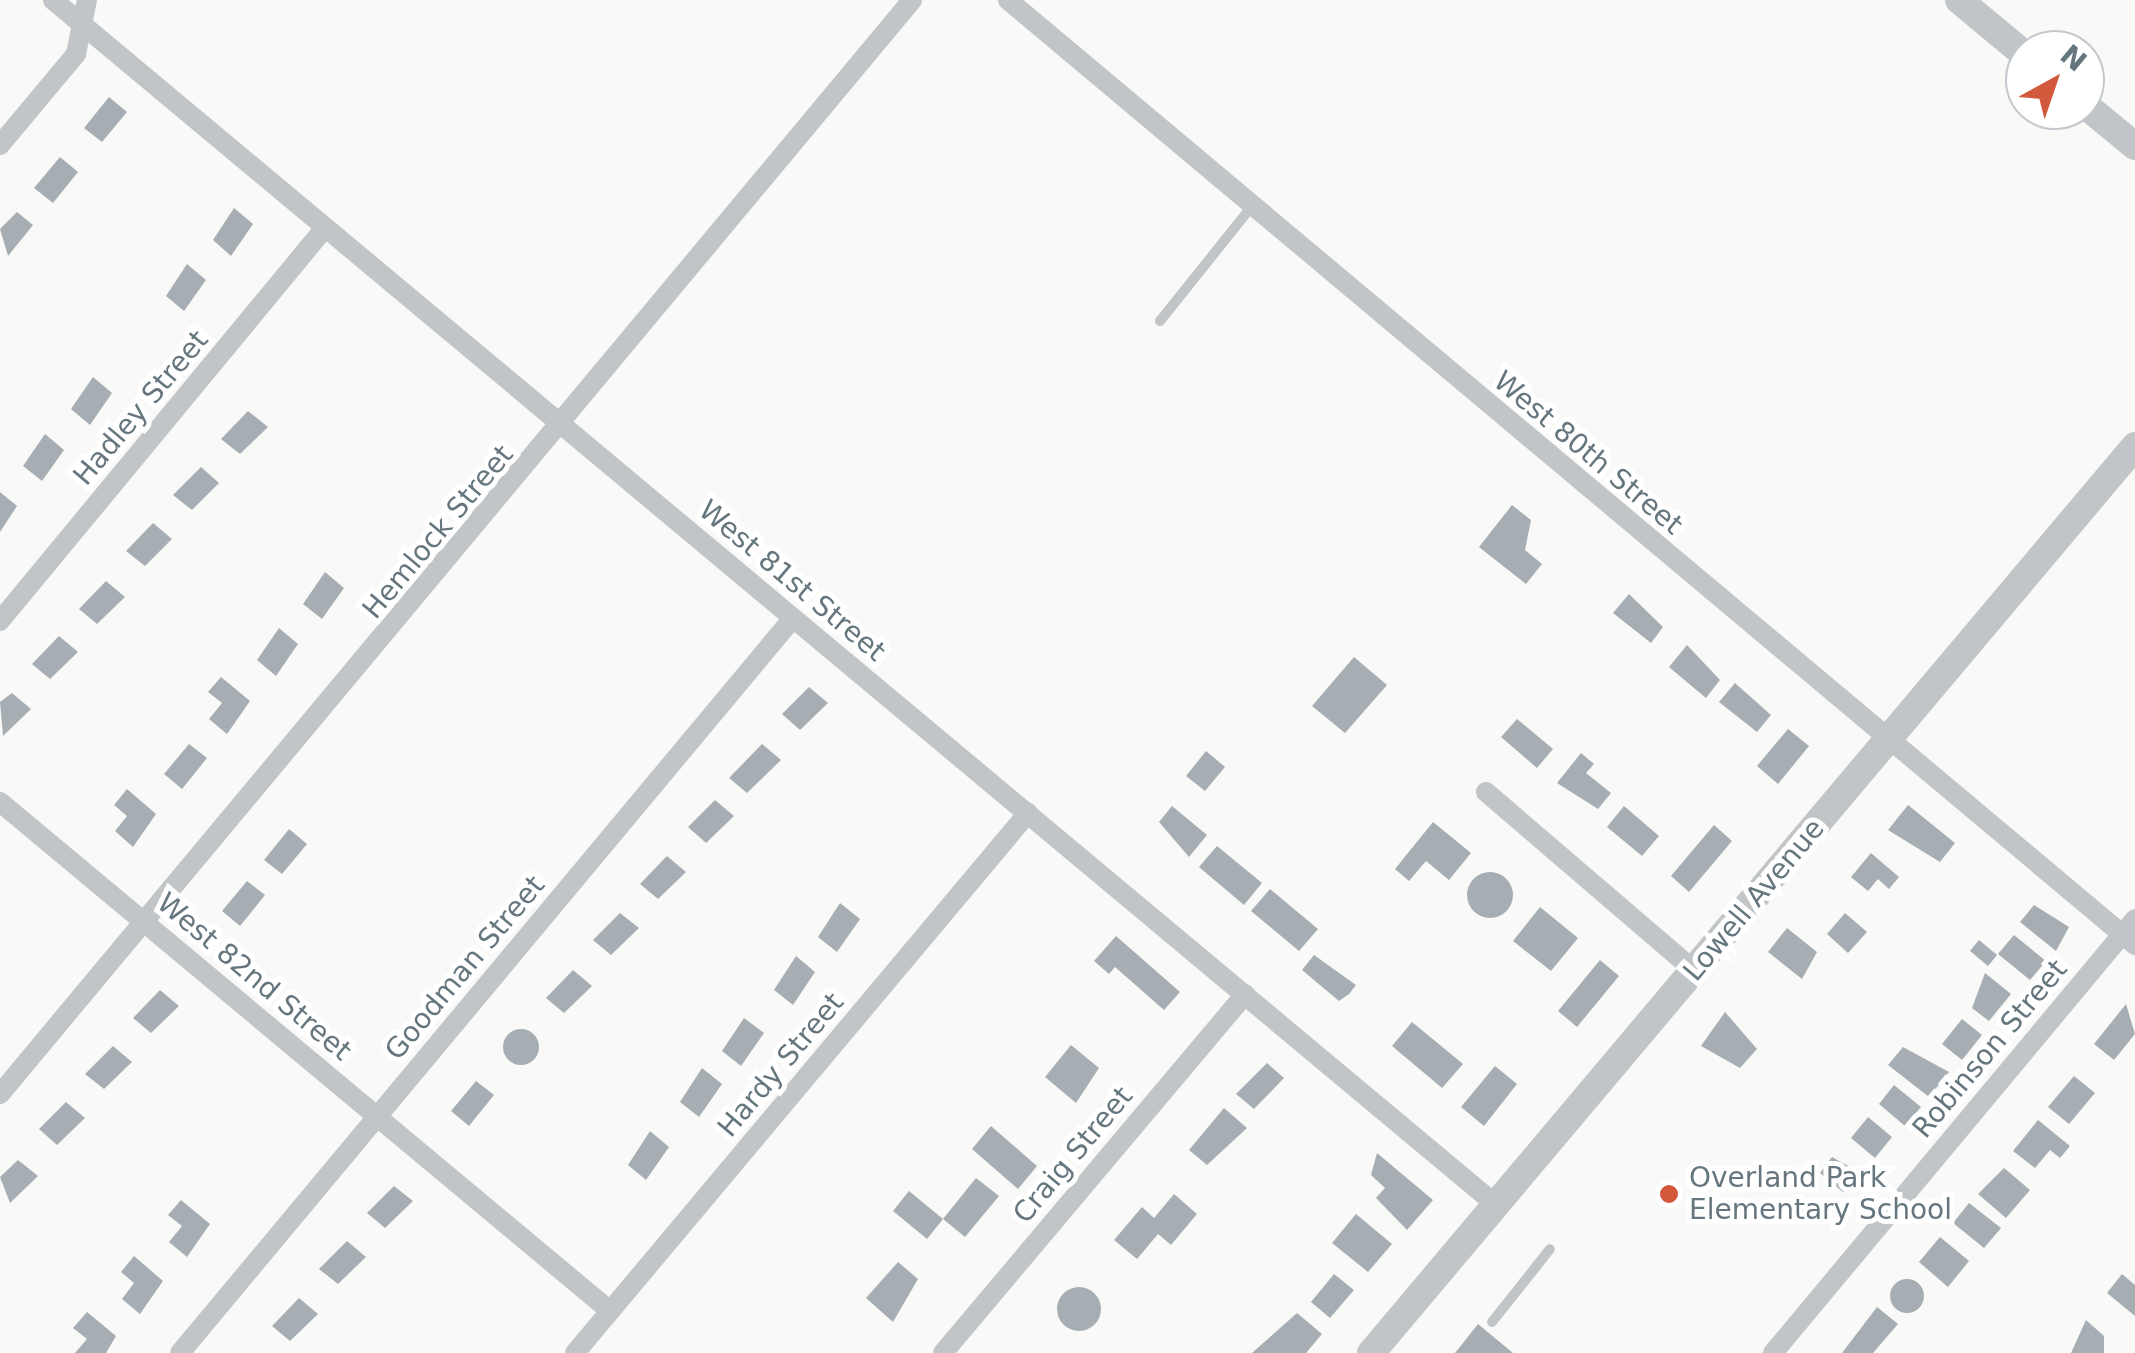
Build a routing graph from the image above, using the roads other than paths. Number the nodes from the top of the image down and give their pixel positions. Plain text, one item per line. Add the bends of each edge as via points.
1 (53, 0) edge
2 (88, 0) edge
3 (912, 0) edge
4 (1008, 0) edge
5 (1960, 0) edge
6 (83, 26) junction
7 (2005, 38) edge
8 (2105, 121) edge
9 (0, 145) edge
10 (2135, 146) edge
11 (1253, 206) junction
12 (324, 229) junction
13 (1160, 321) dead end
14 (564, 425) junction
15 (2135, 446) edge
16 (792, 618) junction
17 (0, 621) edge
18 (1889, 741) junction
19 (1486, 792) dead end
20 (0, 802) edge
21 (1028, 813) junction
22 (144, 921) junction
23 (2131, 933) edge
24 (1694, 970) junction
25 (1244, 994) junction
26 (0, 1094) edge
27 (378, 1115) junction
28 (1496, 1205) junction
29 (1550, 1249) dead end
30 (610, 1311) junction
31 (1492, 1322) dead end
32 (180, 1353) edge
33 (576, 1353) edge
34 (943, 1353) edge
35 (1371, 1353) edge
36 (1773, 1353) edge

1 - 6 street, West 81st Street
2 - 6 street
3 - 14 street, Hemlock Street
4 - 11 street, West 80th Street
5 - 7 street
6 - 9 street via 76,54
6 - 12 street, West 81st Street
8 - 10 street
11 - 13 lane
11 - 18 street, West 80th Street
12 - 14 street, West 81st Street
12 - 17 street, Hadley Street
14 - 16 street, West 81st Street
14 - 22 street, Hemlock Street
15 - 18 street, Lowell Avenue
16 - 21 street, West 81st Street
16 - 27 street, Goodman Street
18 - 23 street, West 80th Street
18 - 24 street, Lowell Avenue
19 - 24 street
20 - 22 street, West 82nd Street
21 - 25 street, West 81st Street
21 - 30 street, Hardy Street
22 - 26 street, Hemlock Street
22 - 27 street, West 82nd Street
23 - 36 street, Robinson Street
24 - 28 street, Lowell Avenue
25 - 28 street, West 81st Street
25 - 34 street, Craig Street
27 - 30 street, West 82nd Street
27 - 32 street, Goodman Street
28 - 35 street, Lowell Avenue
29 - 31 lane
30 - 33 street, Hardy Street

